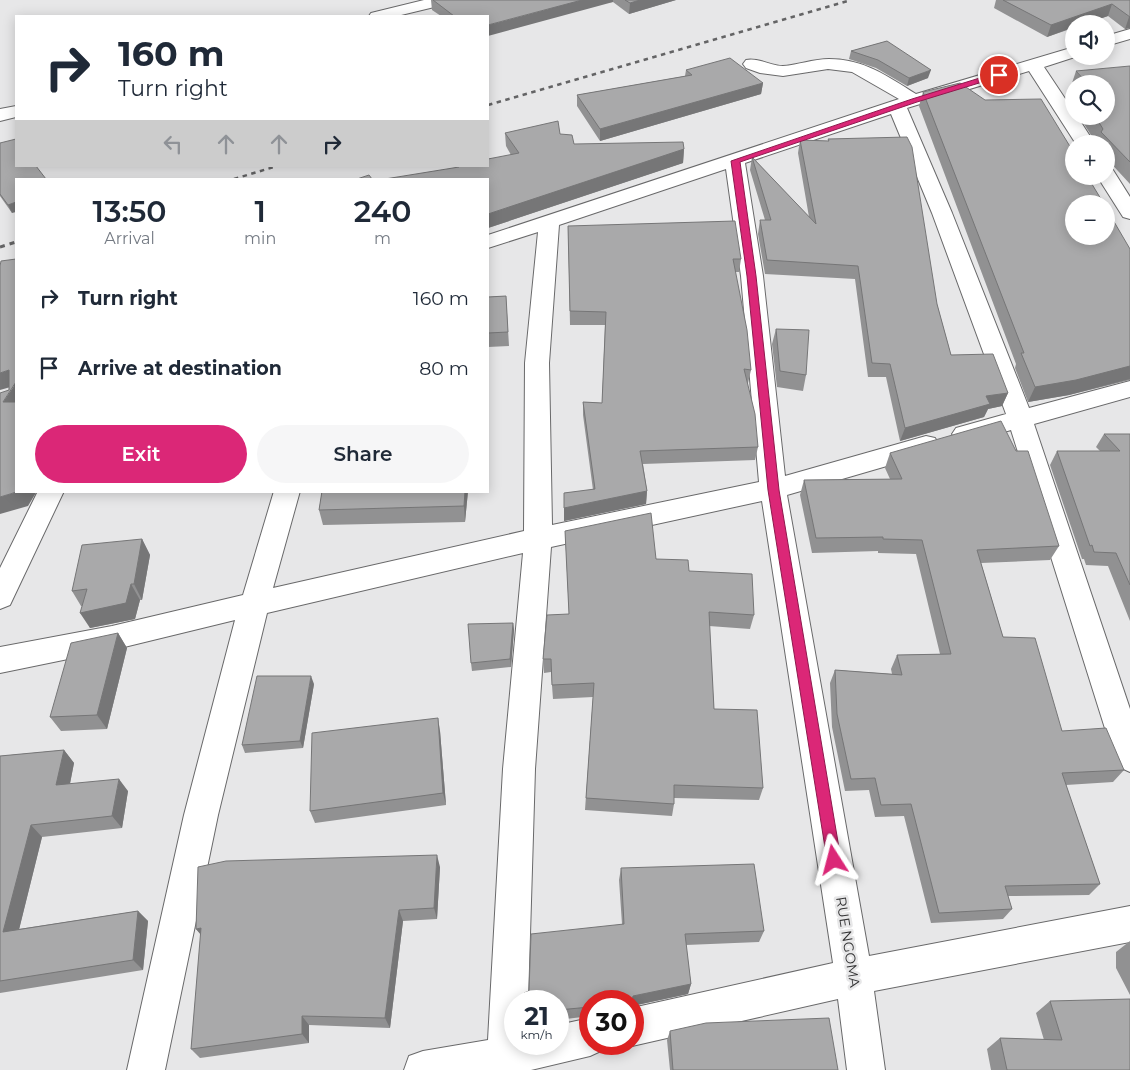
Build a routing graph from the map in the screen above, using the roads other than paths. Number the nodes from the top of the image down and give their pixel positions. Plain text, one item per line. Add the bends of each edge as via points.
1 (378, 0) edge
2 (445, 0) edge
3 (385, 14) edge
4 (1130, 34) edge
5 (1115, 38) edge
6 (1065, 55) edge
7 (752, 64) dead end
8 (1033, 64) junction
9 (906, 104) junction
10 (15, 111) edge
11 (0, 115) edge
12 (1080, 135) edge
13 (735, 161) junction
14 (1113, 185) edge
15 (1130, 213) edge
16 (549, 222) junction
17 (489, 242) edge
18 (1130, 389) edge
19 (1020, 418) junction
20 (773, 490) junction
21 (50, 493) edge
22 (286, 493) edge
23 (538, 538) junction
24 (0, 597) edge
25 (254, 605) junction
26 (0, 660) edge
27 (1130, 757) edge
28 (1130, 924) edge
29 (854, 977) junction
30 (644, 1024) edge
31 (579, 1040) edge
32 (507, 1063) edge
33 (146, 1070) edge
34 (423, 1070) edge
35 (866, 1070) edge

1 - 3 street
2 - 3 street
4 - 5 street
6 - 8 street
7 - 9 street via 783,71 828,64 854,67 864,70
8 - 9 street
8 - 12 street
9 - 13 street
9 - 19 street via 942,214
10 - 11 street
13 - 16 street
13 - 20 street, RUE NGOMA via 752,276
14 - 15 street
16 - 17 street
16 - 23 street via 537,363
18 - 19 street
19 - 20 street
19 - 27 street
20 - 23 street
20 - 29 street, RUE NGOMA
21 - 24 street
22 - 25 street
23 - 25 street
23 - 32 street via 519,769
25 - 26 street
25 - 33 street via 201,815
28 - 29 street
29 - 30 street
29 - 35 street, RUE NGOMA
31 - 32 street
32 - 34 street

